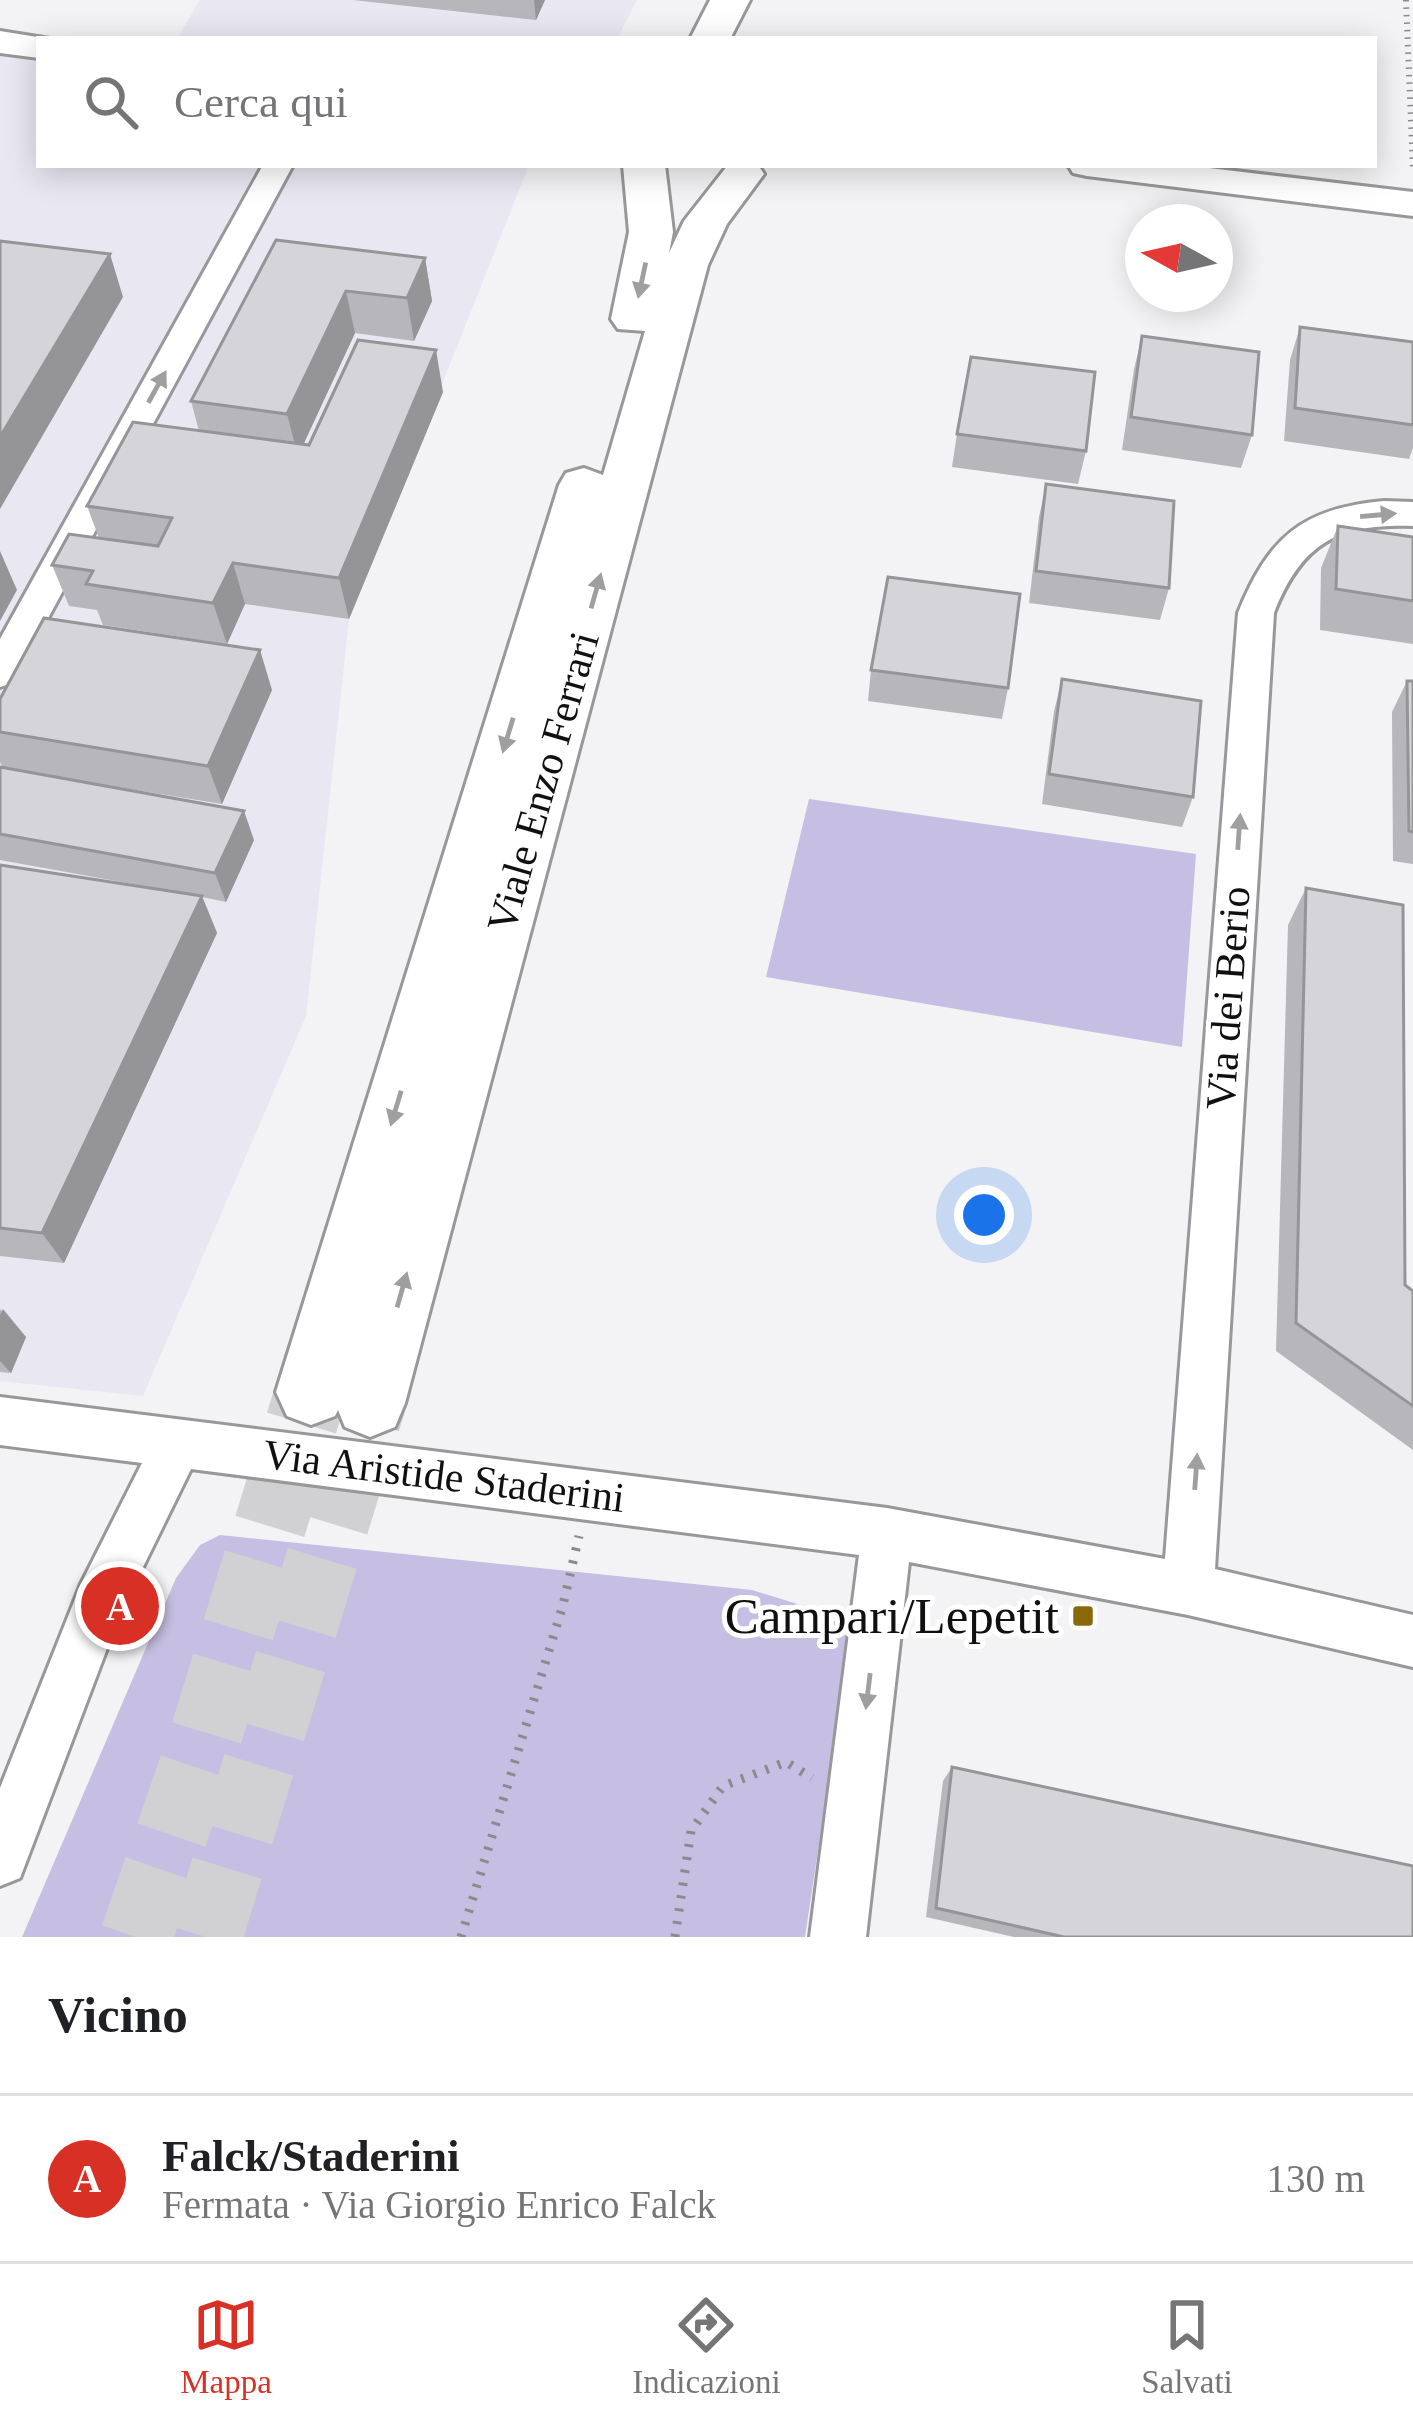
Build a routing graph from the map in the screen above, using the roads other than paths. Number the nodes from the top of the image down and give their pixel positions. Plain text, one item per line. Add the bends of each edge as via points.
1 (730, 0) edge
2 (712, 36) edge
3 (0, 42) edge
4 (36, 46) edge
5 (276, 168) edge
6 (1112, 168) edge
7 (696, 170) edge
8 (1413, 204) edge
9 (1413, 514) edge
10 (0, 674) edge
11 (310, 1392) tunnel mouth
12 (370, 1403) tunnel mouth
13 (0, 1421) edge
14 (179, 1441) junction
15 (887, 1533) junction
16 (1189, 1589) junction
17 (1413, 1641) edge
18 (0, 1858) edge
19 (838, 1937) edge

1 - 2 main road
3 - 4 street
10 -> 5 street
6 - 8 street
7 -> 11 main road, Viale Enzo Ferrari via 651,232 635,316
12 -> 7 main road, Viale Enzo Ferrari via 686,265 706,220
16 -> 9 street, Via dei Berio via 1256,614 1288,548 1316,529 1353,517
13 - 14 street, Via Aristide Staderini
14 - 15 street, Via Aristide Staderini
14 - 18 street via 98,1603
15 - 16 street, Via Aristide Staderini
15 -> 19 street
16 - 17 street, Via Aristide Staderini

